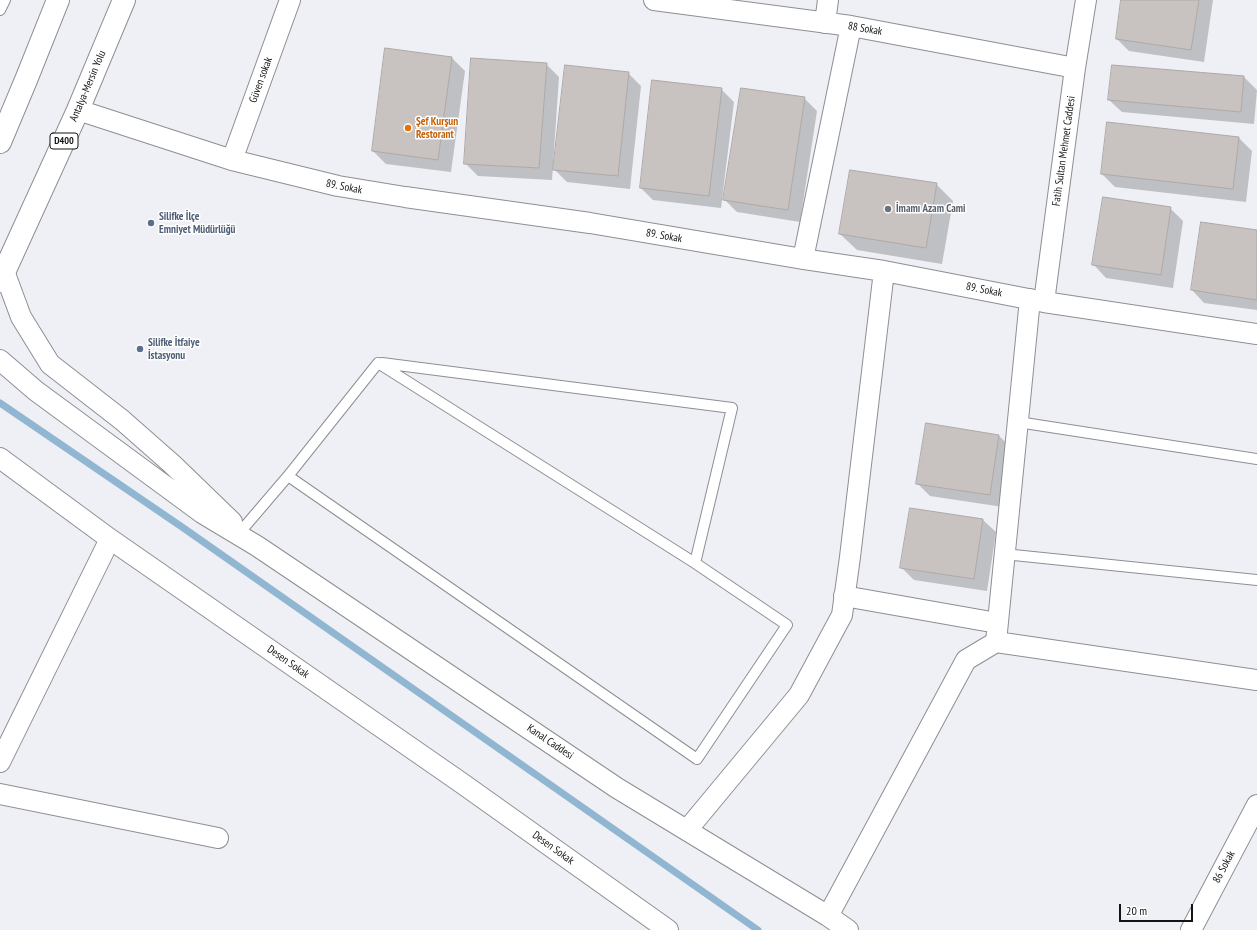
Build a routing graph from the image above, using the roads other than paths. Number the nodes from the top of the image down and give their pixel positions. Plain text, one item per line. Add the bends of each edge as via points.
1 (5, 0) edge
2 (58, 0) edge
3 (124, 0) edge
4 (290, 0) edge
5 (654, 0) edge
6 (828, 0) edge
7 (1086, 0) edge
8 (0, 10) edge
9 (825, 23) junction
10 (851, 26) junction
11 (1075, 68) junction
12 (78, 110) junction
13 (0, 142) edge
14 (232, 160) junction
15 (802, 259) junction
16 (884, 271) junction
17 (2, 276) edge
18 (1037, 300) junction
19 (1257, 334) edge
20 (0, 360) edge
21 (378, 363) junction
22 (1018, 422) junction
23 (0, 458) edge
24 (1257, 459) edge
25 (288, 476) junction
26 (241, 531) junction
27 (110, 539) junction
28 (257, 546) junction
29 (1004, 554) junction
30 (695, 563) junction
31 (1257, 580) edge
32 (844, 596) junction
33 (997, 633) junction
34 (1257, 680) edge
35 (0, 762) edge
36 (0, 794) edge
37 (1257, 805) edge
38 (687, 830) junction
39 (218, 838) dead end
40 (828, 916) junction
41 (668, 930) edge
42 (848, 930) edge
43 (1191, 930) edge

1 - 8 lane
2 - 13 highway
3 - 12 highway, Antalya-Mersin Yolu / D400
4 - 14 street, Güven sokak
5 - 9 street, 88 Sokak
6 - 9 street
7 - 11 street, Fatih Sultan Mehmet Caddesi
9 - 10 street, 88 Sokak
10 - 11 street, 88 Sokak
10 - 15 street
11 - 18 street, Fatih Sultan Mehmet Caddesi
12 - 14 street, 89. Sokak
12 - 17 highway, Antalya-Mersin Yolu / D400
14 - 15 street, 89. Sokak via 338,186 590,223
15 - 16 street, 89. Sokak
16 - 18 street, 89. Sokak
16 - 32 street
17 - 26 street via 21,317 50,364 122,420
18 - 19 street, 89. Sokak
18 - 22 street, Fatih Sultan Mehmet Caddesi
20 - 28 street via 36,391 202,513
21 - 25 lane
21 - 30 lane
21 - 30 lane via 732,408
22 - 24 lane
22 - 29 street, Fatih Sultan Mehmet Caddesi
23 - 27 street, Desen Sokak
25 - 26 lane
25 - 30 lane via 697,759 787,625
26 - 28 street
27 - 35 street
27 - 41 street, Desen Sokak
28 - 38 street, Kanal Caddesi via 617,788
29 - 31 lane
29 - 33 street, Fatih Sultan Mehmet Caddesi
32 - 33 street
32 - 38 street via 842,615 799,695
33 - 34 street
33 - 40 street via 966,660
36 - 39 street
37 - 43 street, 86 Sokak
38 - 40 street, Kanal Caddesi
40 - 42 street, Kanal Caddesi

